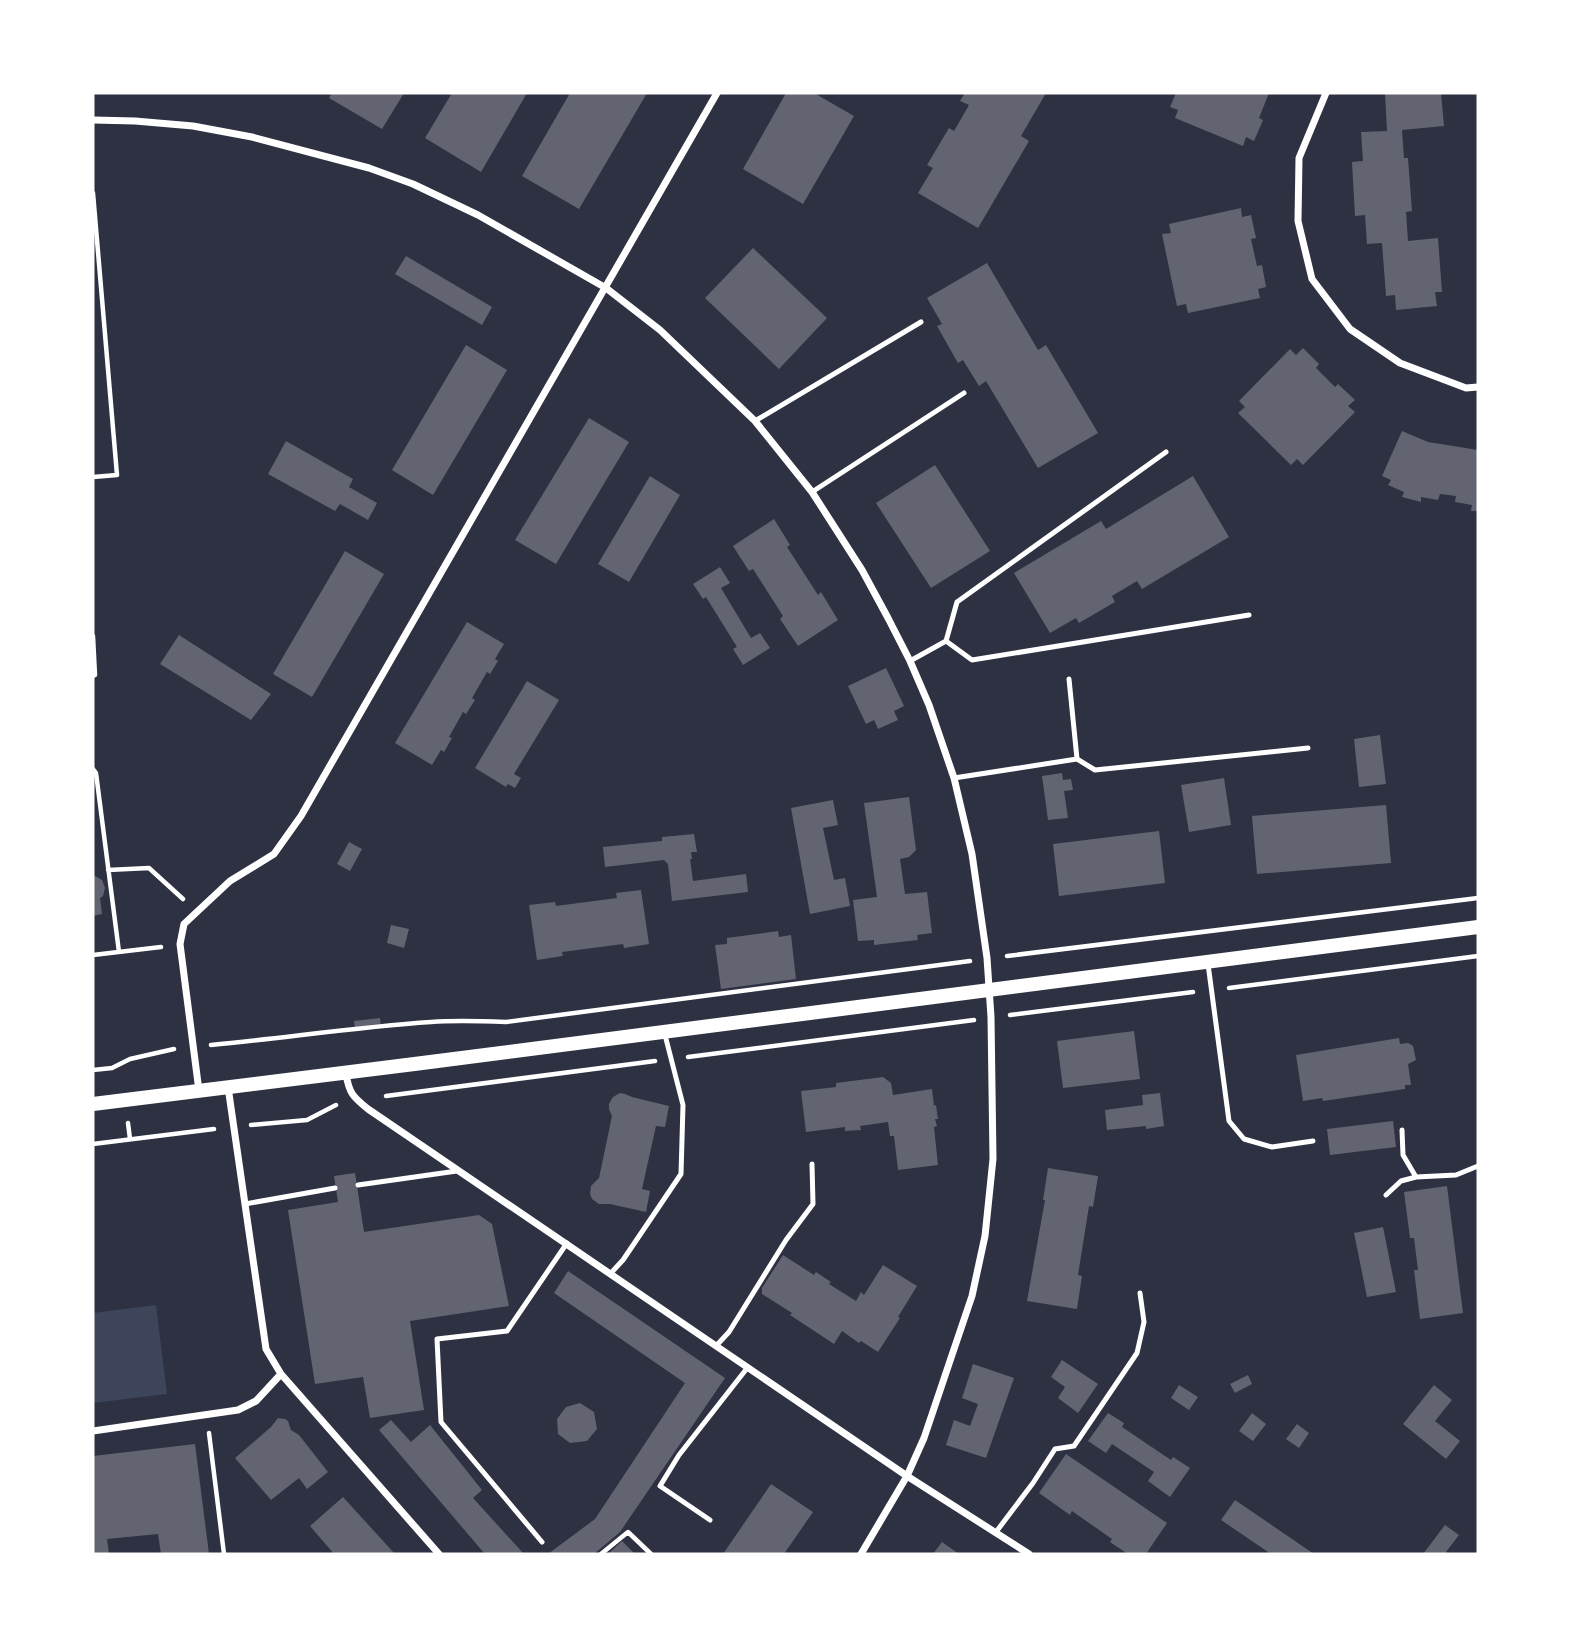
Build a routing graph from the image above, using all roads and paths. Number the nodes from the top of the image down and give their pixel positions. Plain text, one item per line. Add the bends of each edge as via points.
1 (717, 93) edge
2 (1326, 93) edge
3 (93, 120) edge
4 (93, 193) edge
5 (606, 288) junction
6 (920, 322) dead end
7 (1478, 387) edge
8 (964, 393) dead end
9 (755, 421) junction
10 (1166, 452) dead end
11 (93, 477) edge
12 (812, 492) junction
13 (1249, 615) dead end
14 (93, 636) edge
15 (946, 641) junction
16 (910, 661) junction
17 (93, 676) edge
18 (1069, 679) dead end
19 (1308, 748) dead end
20 (1077, 759) junction
21 (93, 769) edge
22 (954, 778) junction
23 (108, 870) junction
24 (1478, 898) edge
25 (197, 912) junction
26 (1478, 927) edge
27 (180, 944) junction
28 (119, 951) junction
29 (93, 955) edge
30 (1478, 956) edge
31 (987, 958) junction
32 (1208, 961) junction
33 (989, 989) junction
34 (1211, 990) junction
35 (991, 1017) junction
36 (664, 1032) junction
37 (192, 1046) junction
38 (671, 1059) junction
39 (93, 1070) edge
40 (346, 1074) junction
41 (228, 1087) junction
42 (199, 1091) junction
43 (356, 1100) junction
44 (93, 1104) edge
45 (234, 1127) junction
46 (1402, 1130) dead end
47 (1313, 1141) dead end
48 (93, 1143) edge
49 (811, 1164) dead end
50 (1478, 1166) edge
51 (460, 1170) junction
52 (1416, 1177) junction
53 (358, 1185) dead end
54 (335, 1188) dead end
55 (1387, 1195) dead end
56 (245, 1204) junction
57 (567, 1243) junction
58 (611, 1273) junction
59 (1140, 1293) dead end
60 (716, 1346) junction
61 (748, 1367) junction
62 (281, 1374) junction
63 (206, 1415) junction
64 (93, 1431) edge
65 (907, 1476) junction
66 (709, 1520) dead end
67 (996, 1532) junction
68 (542, 1542) dead end
69 (224, 1554) edge
70 (439, 1554) edge
71 (601, 1554) edge
72 (651, 1554) edge
73 (861, 1554) edge
74 (1029, 1554) edge

1 - 5 street
2 - 7 street via 1299,158 1298,221 1312,279 1350,329 1401,363 1466,388
3 - 5 street via 193,126 369,169 478,215
4 - 11 path via 117,475
5 - 9 street via 660,330
5 - 25 street via 301,816 274,854 230,881
6 - 9 lane
8 - 12 lane
9 - 12 street
10 - 15 lane via 957,602
12 - 16 street via 862,570
13 - 15 lane via 972,660
14 - 17 path
15 - 16 lane
16 - 22 street
18 - 20 lane
19 - 20 lane via 1095,769
20 - 22 lane
21 - 23 path
22 - 31 street via 972,854
23 - 25 path via 149,868
23 - 28 path
24 - 31 path
25 - 27 street via 184,925
26 - 32 main road
27 - 28 path
27 - 37 street
28 - 29 path
30 - 34 path
31 - 33 street
31 - 37 path via 506,1023 432,1022
32 - 33 main road
32 - 34 lane
33 - 35 street
33 - 36 main road
34 - 35 path
34 - 47 lane via 1229,1121 1244,1139 1272,1147
35 - 38 path
35 - 65 street via 993,1159 985,1236 972,1296
36 - 38 lane
36 - 40 main road
37 - 39 path
37 - 42 street
38 - 43 path
38 - 58 lane via 683,1105 681,1174
40 - 41 main road
40 - 43 street
41 - 42 main road
41 - 45 street
42 - 44 main road
43 - 45 path via 338,1103 307,1120
43 - 51 street
45 - 48 path
45 - 56 street
46 - 52 lane via 1403,1155
49 - 60 lane via 813,1204
50 - 52 lane via 1456,1175
51 - 53 lane
51 - 57 street
52 - 55 lane via 1401,1181
54 - 56 lane
56 - 62 street via 266,1349
57 - 58 street
57 - 68 lane via 507,1331 437,1339 442,1422
58 - 60 street
59 - 67 lane via 1144,1322 1137,1353 1074,1446 1055,1449
60 - 61 street
61 - 65 street
61 - 66 lane via 660,1486
62 - 63 street via 247,1407
62 - 70 street
63 - 64 street
63 - 69 path
65 - 67 street
65 - 73 street
67 - 74 street
71 - 72 path via 628,1532

